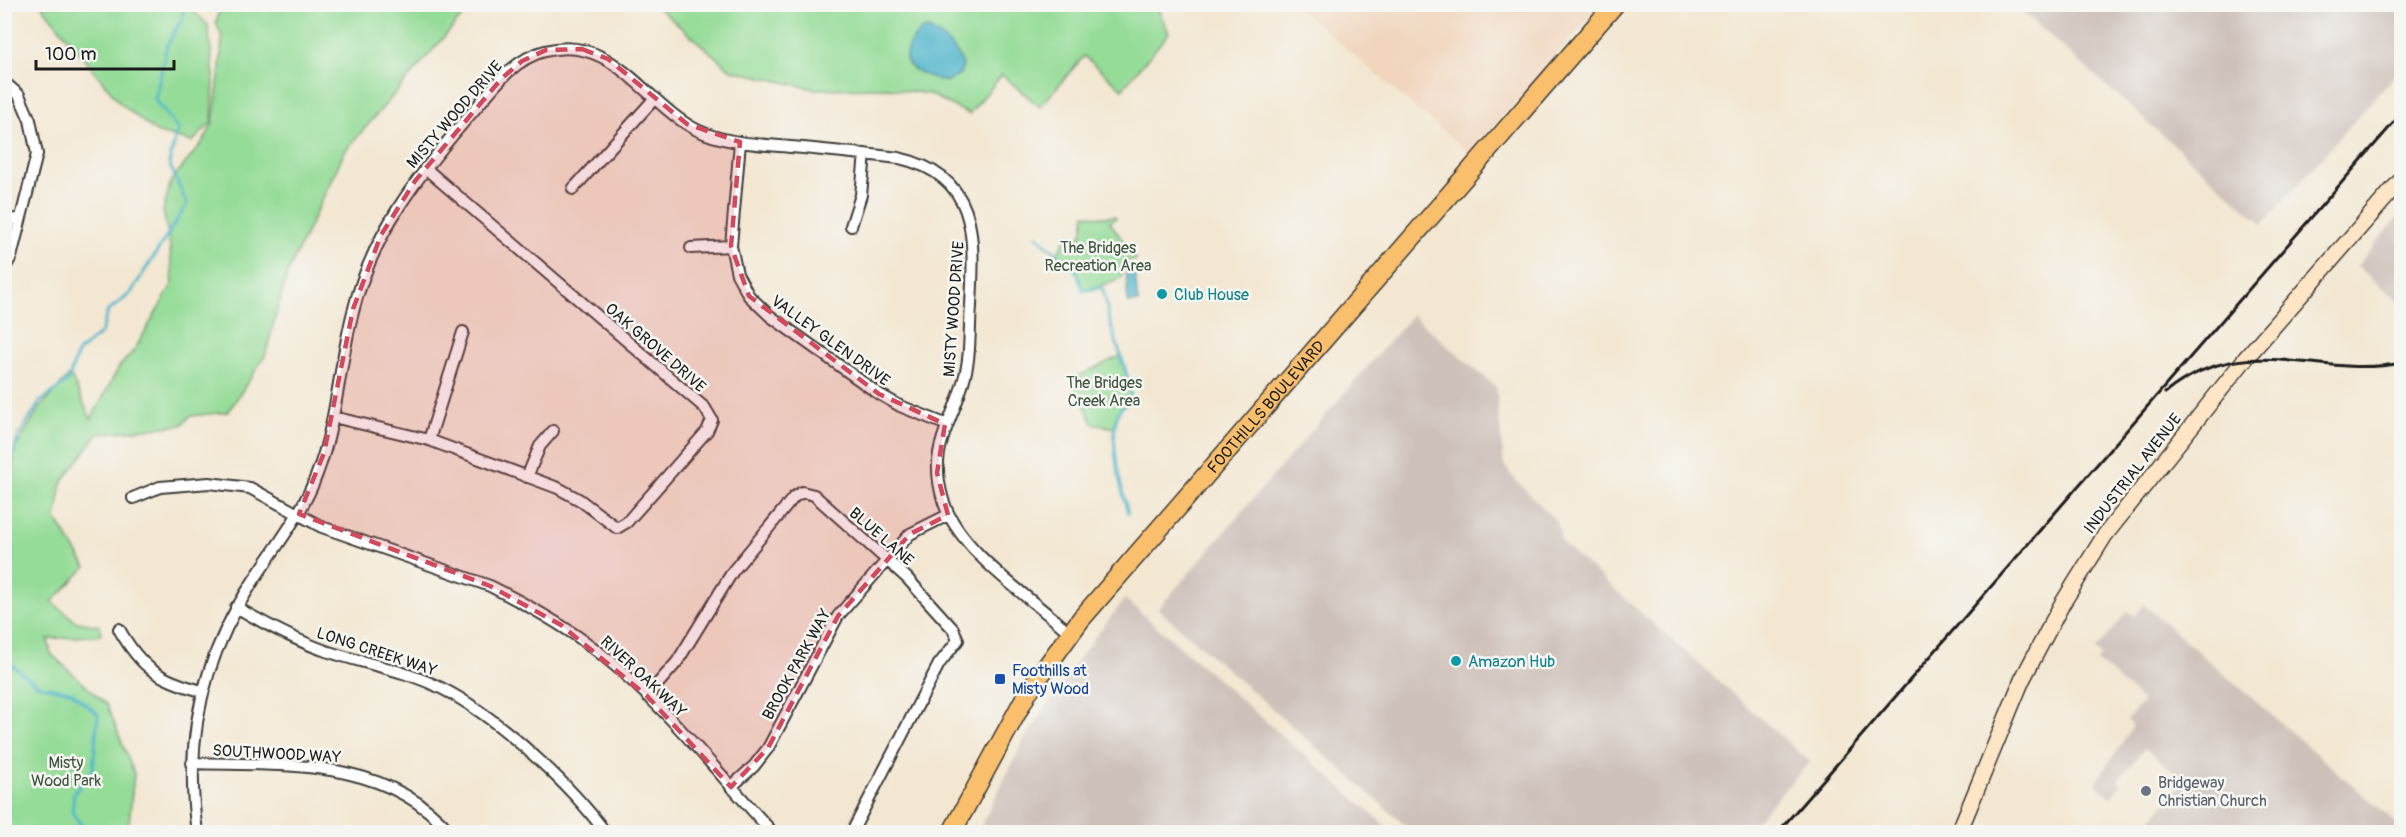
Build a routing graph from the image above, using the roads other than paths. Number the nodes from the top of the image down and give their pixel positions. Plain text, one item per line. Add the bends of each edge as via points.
1 (1615, 4) edge
2 (4, 82) edge
3 (655, 98) junction
4 (740, 142) junction
5 (866, 154) junction
6 (425, 168) junction
7 (2402, 179) edge
8 (573, 189) dead end
9 (4, 218) edge
10 (19, 219) junction
11 (850, 226) dead end
12 (731, 246) junction
13 (691, 248) dead end
14 (4, 269) edge
15 (464, 332) dead end
16 (333, 417) junction
17 (945, 424) junction
18 (553, 431) dead end
19 (429, 440) junction
20 (527, 477) junction
21 (133, 498) dead end
22 (299, 514) junction
23 (948, 515) junction
24 (887, 560) junction
25 (236, 608) junction
26 (119, 629) dead end
27 (1070, 633) junction
28 (202, 691) junction
29 (648, 696) junction
30 (192, 763) junction
31 (730, 787) junction
32 (197, 832) edge
33 (450, 832) edge
34 (605, 832) edge
35 (772, 832) edge
36 (852, 832) edge
37 (952, 832) edge
38 (1959, 832) edge

1 - 27 main road, FOOTHILLS BOULEVARD
2 - 10 street via 19,95 30,120 37,154
3 - 4 street, MISTY WOOD DRIVE via 698,130
3 - 6 street, MISTY WOOD DRIVE via 620,67 594,52 570,48 546,51 512,68
3 - 8 street
4 - 5 street, MISTY WOOD DRIVE
4 - 12 street, VALLEY GLEN DRIVE
5 - 11 street via 861,195
5 - 17 street, MISTY WOOD DRIVE via 911,160 930,169 955,191 970,220 974,252 966,370
6 - 16 street, MISTY WOOD DRIVE via 393,213 361,283 347,335
6 - 20 street, OAK GROVE DRIVE via 705,408 712,420 707,431 627,522 617,528 580,500
7 - 38 street, INDUSTRIAL AVENUE via 2245,359 2105,535 2026,671
9 - 10 street
10 - 14 street via 11,257
12 - 13 street
12 - 17 street, VALLEY GLEN DRIVE via 743,286 764,311 890,401
15 - 19 street
16 - 19 street, OAK GROVE DRIVE
16 - 22 street, MISTY WOOD DRIVE via 321,464
17 - 23 street, MISTY WOOD DRIVE via 937,473
18 - 20 street via 540,446
19 - 20 street, OAK GROVE DRIVE
21 - 22 street, RIVER OAK WAY via 160,487 224,484 249,489
22 - 25 street, MISTY WOOD DRIVE
22 - 29 street, RIVER OAK WAY via 327,529 490,586 516,599 593,648
23 - 24 street, BROOK PARK WAY via 910,534
23 - 27 street, MISTY WOOD DRIVE via 966,543
24 - 29 street, BLUE LANE via 814,495 802,492 737,566 677,662
24 - 31 street, BROOK PARK WAY via 832,624 768,748
24 - 36 street, BLUE LANE via 953,629 958,640 939,664
25 - 28 street, MISTY WOOD DRIVE
25 - 34 street, LONG CREEK WAY via 303,642 411,676 471,705 559,779
26 - 28 street via 131,650 151,671 178,685
27 - 37 main road, FOOTHILLS BOULEVARD via 1023,701
28 - 30 street, MISTY WOOD DRIVE
29 - 31 street, RIVER OAK WAY
30 - 32 street, MISTY WOOD DRIVE
30 - 33 street, SOUTHWOOD WAY via 317,767 351,772 402,792
31 - 35 street, RIVER OAK WAY

